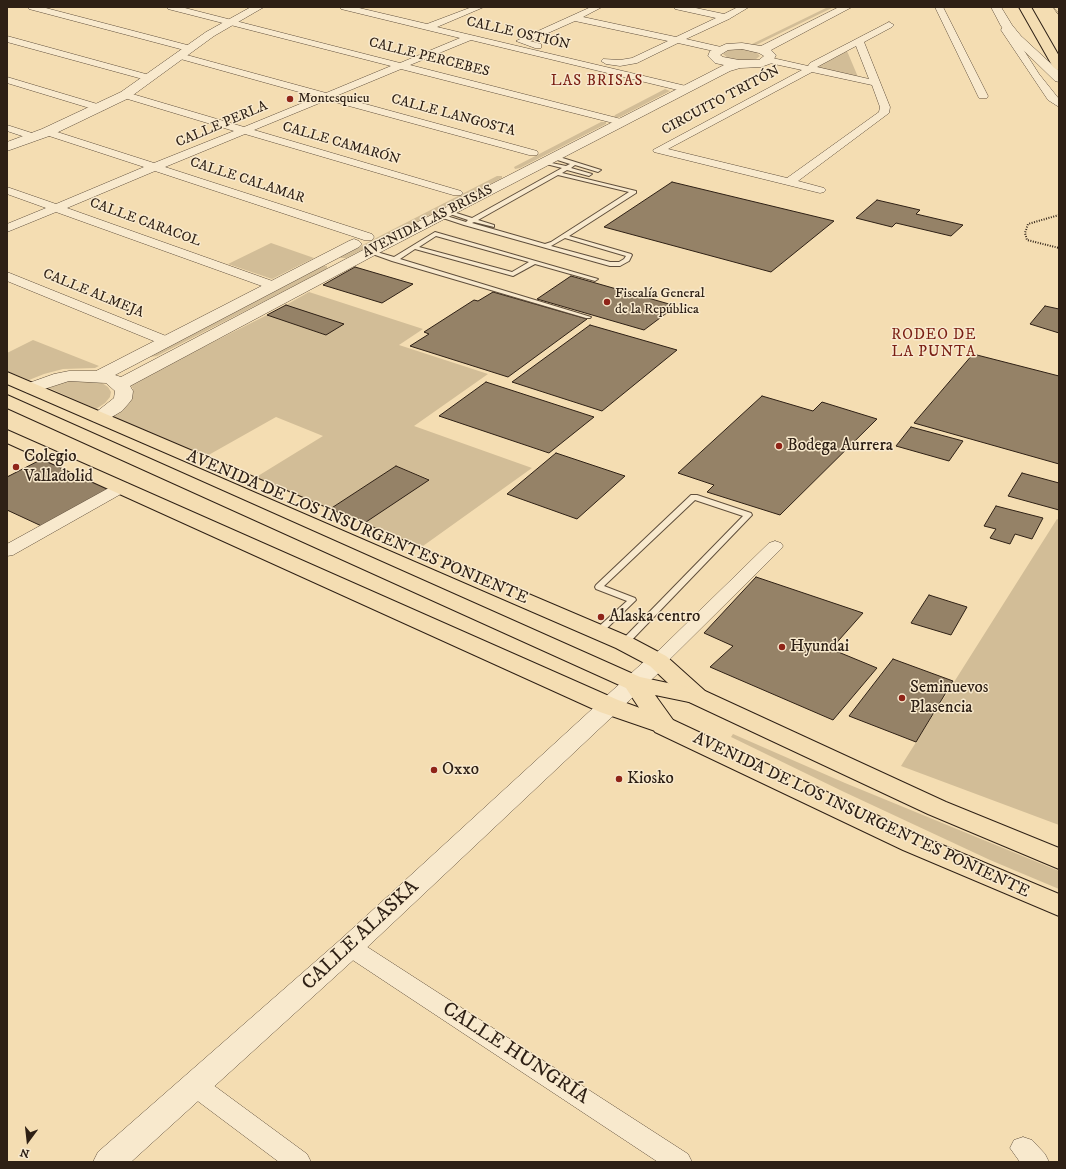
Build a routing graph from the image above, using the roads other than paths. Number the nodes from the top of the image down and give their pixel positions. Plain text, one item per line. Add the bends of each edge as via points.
1 (32, 7) edge
2 (171, 7) edge
3 (259, 7) edge
4 (344, 7) edge
5 (371, 7) edge
6 (480, 7) edge
7 (598, 7) edge
8 (678, 7) edge
9 (745, 7) edge
10 (847, 7) edge
11 (938, 7) edge
12 (996, 7) edge
13 (1024, 7) edge
14 (361, 11) junction
15 (726, 17) junction
16 (575, 18) junction
17 (230, 22) junction
18 (791, 23) dead end
19 (889, 25) dead end
20 (1007, 26) junction
21 (428, 27) junction
22 (470, 37) junction
23 (7, 39) edge
24 (677, 40) junction
25 (859, 41) junction
26 (742, 46) junction
27 (184, 52) junction
28 (719, 55) junction
29 (765, 55) junction
30 (739, 64) junction
31 (400, 65) junction
32 (1059, 67) edge
33 (811, 69) junction
34 (150, 78) junction
35 (1059, 78) edge
36 (7, 80) edge
37 (876, 83) junction
38 (670, 85) junction
39 (686, 89) junction
40 (125, 95) junction
41 (326, 96) junction
42 (983, 96) dead end
43 (1059, 104) edge
44 (100, 108) junction
45 (604, 118) junction
46 (621, 122) junction
47 (7, 128) edge
48 (244, 131) junction
49 (47, 132) junction
50 (34, 137) junction
51 (7, 147) edge
52 (544, 158) junction
53 (575, 163) junction
54 (157, 167) junction
55 (567, 168) junction
56 (499, 171) junction
57 (557, 173) junction
58 (589, 174) junction
59 (516, 177) junction
60 (580, 179) junction
61 (789, 182) junction
62 (7, 190) edge
63 (820, 190) dead end
64 (457, 193) junction
65 (58, 208) junction
66 (443, 214) junction
67 (474, 220) junction
68 (466, 224) junction
69 (7, 228) edge
70 (498, 228) junction
71 (492, 231) junction
72 (526, 235) junction
73 (564, 236) junction
74 (368, 237) junction
75 (520, 239) junction
76 (553, 243) junction
77 (545, 246) junction
78 (414, 247) junction
79 (370, 252) junction
80 (394, 260) junction
81 (534, 262) junction
82 (7, 276) edge
83 (595, 279) dead end
84 (273, 286) junction
85 (588, 317) dead end
86 (166, 341) junction
87 (134, 357) junction
88 (155, 366) junction
89 (99, 376) junction
90 (7, 377) edge
91 (120, 384) junction
92 (32, 388) junction
93 (7, 401) edge
94 (99, 417) junction
95 (7, 436) edge
96 (122, 488) junction
97 (775, 546) dead end
98 (7, 551) edge
99 (598, 632) junction
100 (624, 643) junction
101 (658, 661) junction
102 (634, 683) junction
103 (696, 696) junction
104 (609, 706) junction
105 (664, 726) junction
106 (1058, 859) edge
107 (1058, 906) edge
108 (350, 947) junction
109 (196, 1086) junction
110 (109, 1162) edge
111 (298, 1162) edge
112 (680, 1162) edge

1 - 27 street, CALLE LANGOSTA
2 - 17 street, CALLE PERCEBES
3 - 17 street
4 - 14 street, CALLE OSTIÓN
5 - 14 street
6 - 21 street
7 - 16 street
8 - 15 street
9 - 15 street
10 - 29 street, AVENIDA LAS BRISAS
11 - 42 street
12 - 20 street
13 - 32 main road
14 - 21 street, CALLE OSTIÓN
15 - 24 street
16 - 24 street
16 - 24 street via 521,41 620,63 634,61
17 - 27 street
17 - 31 street, CALLE PERCEBES
18 - 26 street, AVENIDA LAS BRISAS
19 - 25 street, CIRCUITO TRITÓN
20 - 35 street
20 - 43 street via 1006,30 1035,75
21 - 22 street, CALLE OSTIÓN
22 - 31 street, CALLE PERLA
22 - 38 street, CALLE OSTIÓN
23 - 34 street
24 - 28 street
25 - 33 street, CIRCUITO TRITÓN via 813,65
25 - 37 street
26 - 28 street, AVENIDA LAS BRISAS
26 - 29 street, AVENIDA LAS BRISAS
27 - 34 street
27 - 41 street, CALLE LANGOSTA
28 - 30 street, AVENIDA LAS BRISAS
28 - 38 street, AVENIDA LAS BRISAS
29 - 30 street, AVENIDA LAS BRISAS via 756,64
29 - 33 street, CIRCUITO TRITÓN
30 - 39 street, AVENIDA LAS BRISAS
31 - 41 street, CALLE PERLA
31 - 45 street, CALLE PERCEBES
33 - 37 street, CIRCUITO TRITÓN
33 - 61 street, CIRCUITO TRITÓN via 658,150
34 - 40 street
36 - 44 street
37 - 61 street via 885,108 884,113
38 - 39 street, CALLE OSTIÓN
38 - 45 street, AVENIDA LAS BRISAS
39 - 46 street, AVENIDA LAS BRISAS
40 - 44 street
40 - 48 street, CALLE CAMARÓN
41 - 48 street, CALLE PERLA
41 - 52 street, CALLE LANGOSTA
44 - 49 street
45 - 46 street, CALLE PERCEBES
45 - 52 street, AVENIDA LAS BRISAS
46 - 52 street, AVENIDA LAS BRISAS
47 - 50 street
48 - 54 street, CALLE PERLA
48 - 64 street, CALLE CAMARÓN
49 - 50 street
49 - 54 street, CALLE CALAMAR
50 - 51 street
52 - 53 lane
52 - 55 lane
52 - 56 street, AVENIDA LAS BRISAS
52 - 59 street, AVENIDA LAS BRISAS
53 - 55 lane
53 - 58 lane via 598,170
54 - 65 street, CALLE PERLA
54 - 74 street, CALLE CALAMAR
55 - 57 lane
55 - 58 lane
56 - 59 street
56 - 64 street, AVENIDA LAS BRISAS
57 - 60 lane
57 - 67 lane
58 - 60 lane
59 - 66 street, AVENIDA LAS BRISAS
60 - 73 lane via 634,192
61 - 63 street, CIRCUITO TRITÓN
62 - 65 street, CALLE CARACOL
64 - 74 street, AVENIDA LAS BRISAS
65 - 69 street, CALLE PERLA
65 - 84 street, CALLE CARACOL
66 - 67 lane
66 - 68 lane
66 - 79 street, AVENIDA LAS BRISAS
67 - 68 lane
67 - 70 lane
68 - 71 lane
70 - 71 lane
70 - 72 lane
71 - 75 lane
72 - 75 lane
72 - 76 lane
73 - 76 lane
73 - 77 lane via 629,256 620,264 610,264
74 - 84 street, AVENIDA LAS BRISAS
75 - 77 lane
76 - 77 lane
78 - 80 lane
78 - 81 lane via 513,274
78 - 81 lane via 435,234
79 - 80 lane
79 - 88 street, AVENIDA LAS BRISAS
80 - 85 lane
81 - 83 lane
82 - 86 street, CALLE ALMEJA
84 - 86 street, AVENIDA LAS BRISAS
86 - 87 street, AVENIDA LAS BRISAS
87 - 88 street
87 - 89 street, AVENIDA LAS BRISAS
88 - 91 street, AVENIDA LAS BRISAS
89 - 91 street, AVENIDA LAS BRISAS
89 - 92 street, AVENIDA LAS BRISAS via 69,376
90 - 92 main road, AVENIDA DE LOS INSURGENTES PONIENTE
91 - 94 street via 124,391 122,399
92 - 94 main road, AVENIDA DE LOS INSURGENTES PONIENTE
93 - 102 main road, AVENIDA DE LOS INSURGENTES PONIENTE
94 - 99 main road, AVENIDA DE LOS INSURGENTES PONIENTE
95 - 96 main road, AVENIDA DE LOS INSURGENTES PONIENTE
96 - 98 street
96 - 104 main road, AVENIDA DE LOS INSURGENTES PONIENTE
97 - 101 street
99 - 100 main road, AVENIDA DE LOS INSURGENTES PONIENTE
99 - 100 lane via 632,600 600,587 694,497 748,515
100 - 101 main road, AVENIDA DE LOS INSURGENTES PONIENTE
101 - 102 street, CALLE ALASKA
101 - 103 main road, AVENIDA DE LOS INSURGENTES PONIENTE
102 - 103 main road, AVENIDA DE LOS INSURGENTES PONIENTE
102 - 104 street, CALLE ALASKA
102 - 105 main road, AVENIDA DE LOS INSURGENTES PONIENTE
103 - 106 main road, AVENIDA DE LOS INSURGENTES PONIENTE via 937,808
104 - 105 main road, AVENIDA DE LOS INSURGENTES PONIENTE
104 - 108 street, CALLE ALASKA
105 - 107 main road, AVENIDA DE LOS INSURGENTES PONIENTE via 912,843
108 - 109 street, CALLE ALASKA
108 - 112 street, CALLE HUNGRÍA
109 - 110 street, CALLE ALASKA
109 - 111 street

